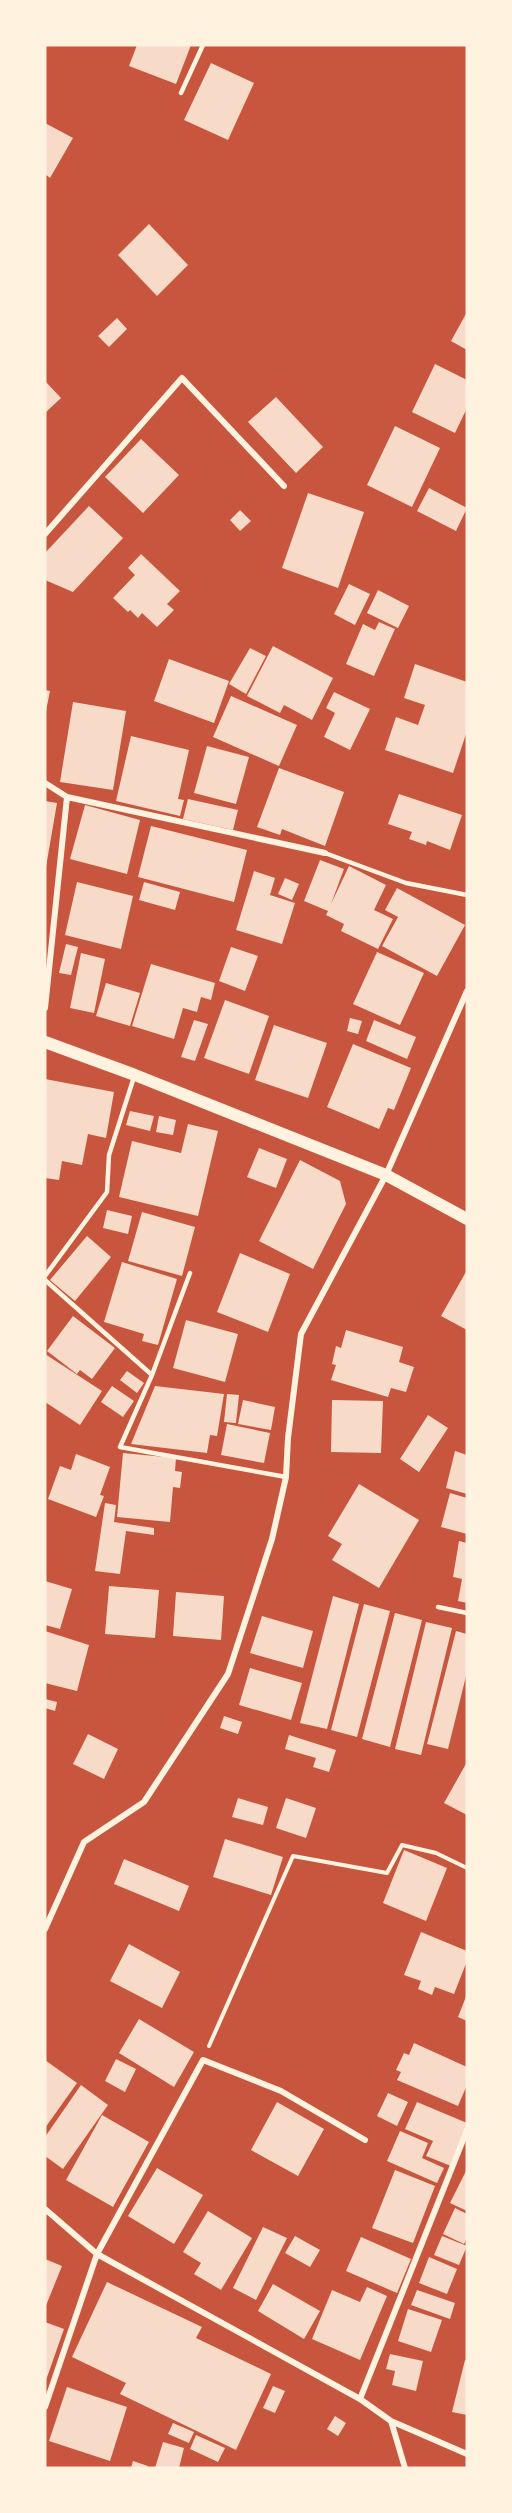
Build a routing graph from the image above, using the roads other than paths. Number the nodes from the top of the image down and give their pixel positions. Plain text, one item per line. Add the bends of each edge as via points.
1 (203, 45) edge
2 (181, 93) dead end
3 (284, 486) dead end
4 (45, 534) edge
5 (45, 783) edge
6 (67, 797) junction
7 (325, 853) joint
8 (467, 895) edge
9 (467, 991) edge
10 (45, 1008) edge
11 (45, 1042) edge
12 (135, 1075) junction
13 (386, 1175) junction
14 (467, 1219) edge
15 (190, 1273) dead end
16 (45, 1278) edge
17 (152, 1376) junction
18 (286, 1477) junction
19 (438, 1607) dead end
20 (467, 1613) edge
21 (45, 1929) edge
22 (467, 2130) edge
23 (365, 2140) dead end
24 (45, 2209) edge
25 (97, 2254) junction
26 (360, 2399) junction
27 (45, 2407) edge
28 (391, 2421) junction
29 (467, 2454) edge
30 (405, 2468) edge

1 - 2 lane
3 - 4 street via 182,378
5 - 6 street
6 - 7 street
6 - 10 street
7 - 8 lane via 406,883
9 - 13 street
11 - 12 main road
12 - 13 main road
12 - 16 lane via 109,1155 107,1192
13 - 14 main road
13 - 18 street via 301,1334
15 - 17 lane
16 - 17 lane
17 - 18 lane via 120,1447
18 - 21 street via 272,1539 228,1674 144,1802 84,1842
19 - 20 lane
22 - 26 street
23 - 25 street via 281,2091 202,2060
24 - 25 street
25 - 26 street
25 - 27 street
26 - 28 street
28 - 29 street
28 - 30 street

